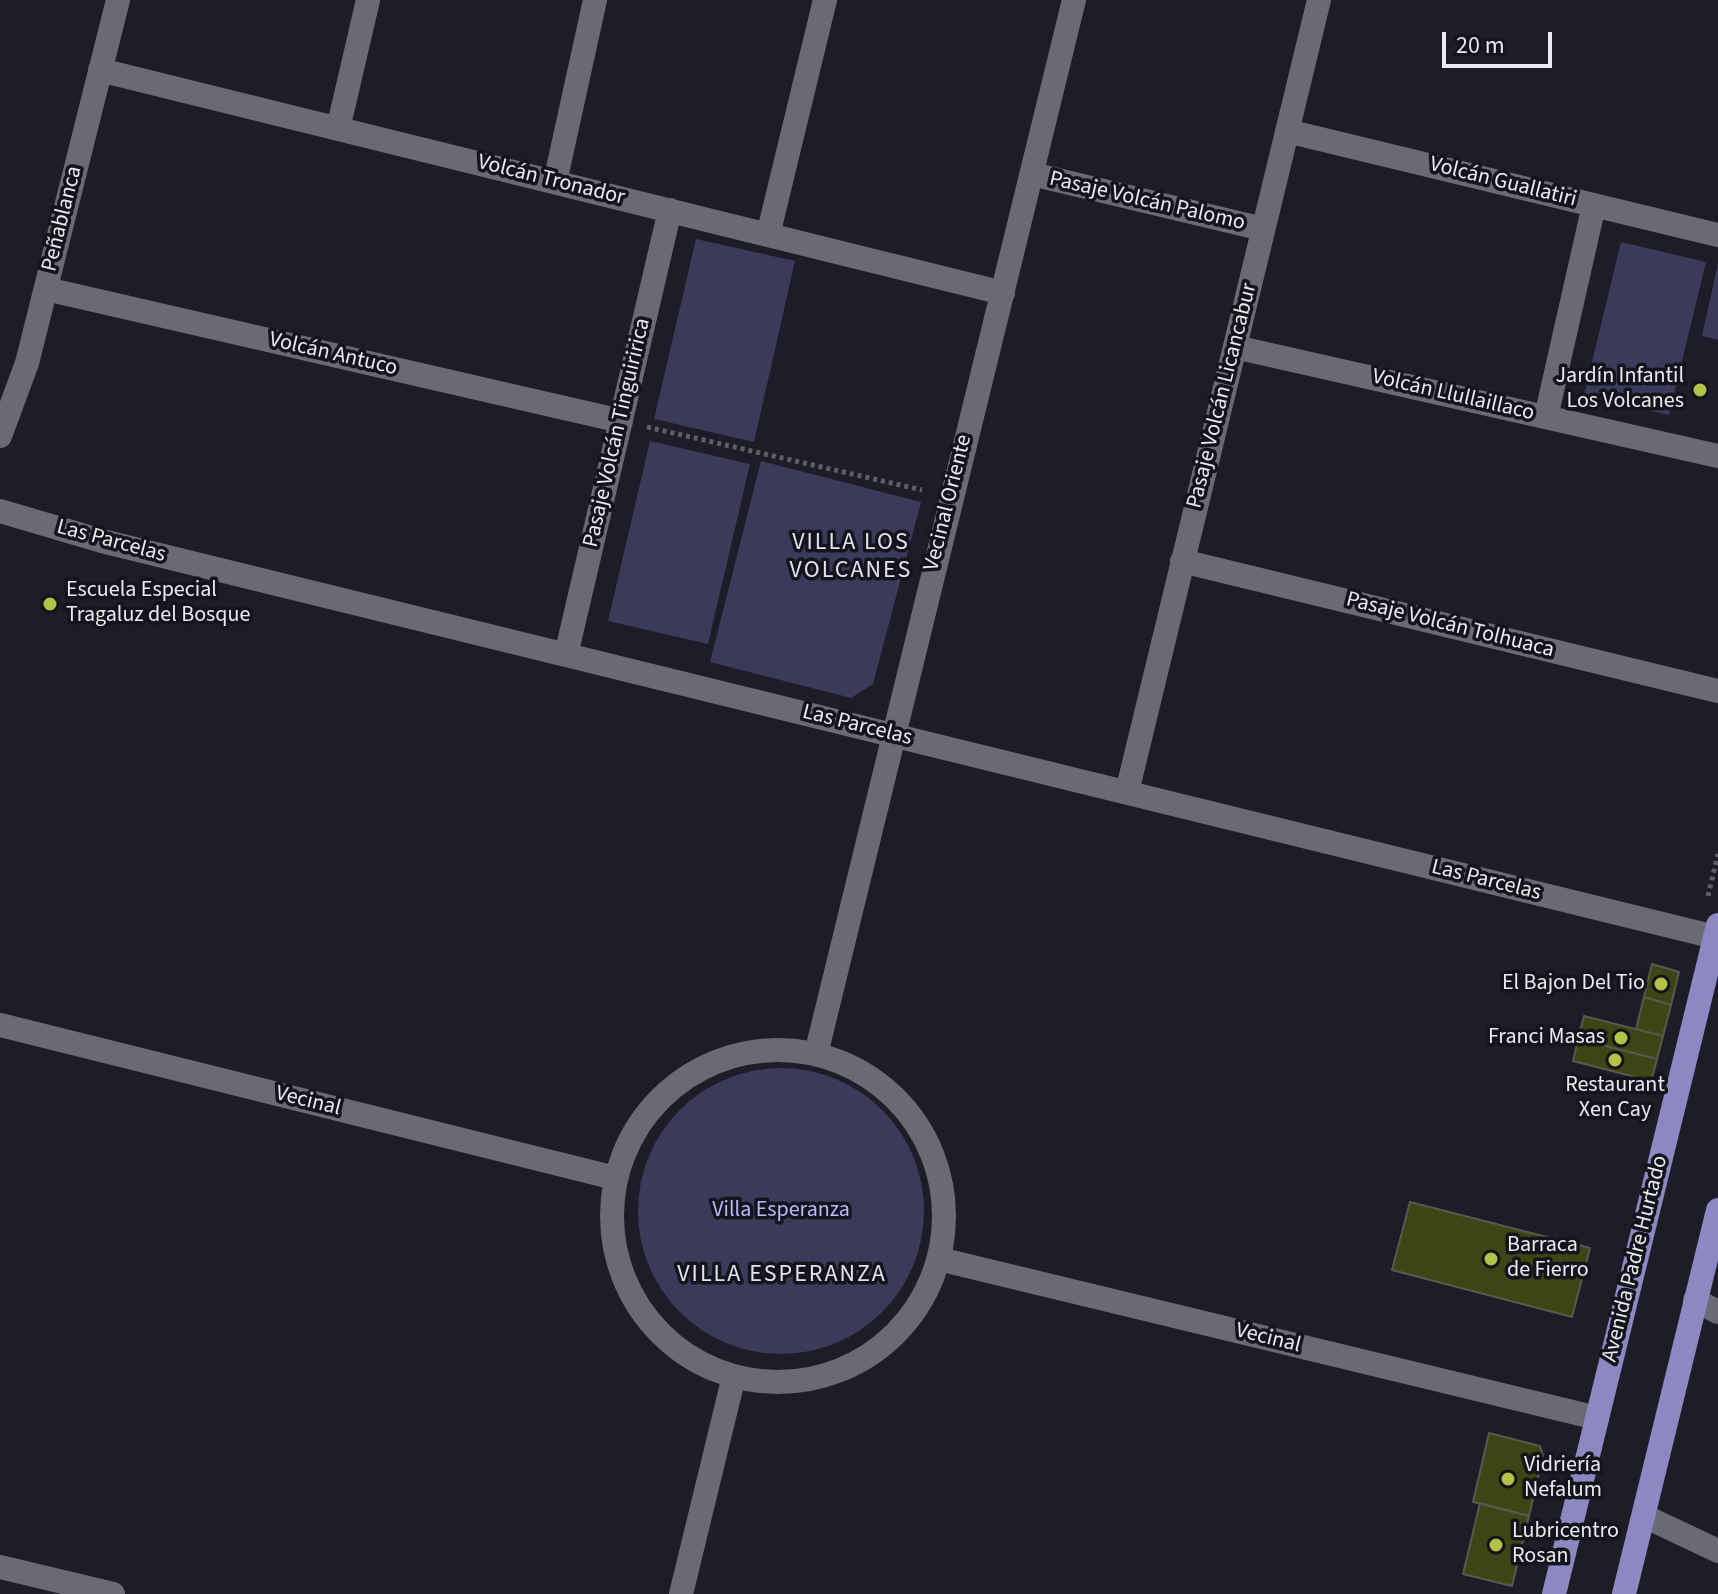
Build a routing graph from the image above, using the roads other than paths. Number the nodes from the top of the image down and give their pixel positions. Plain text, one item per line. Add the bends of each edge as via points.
1 (118, 0) edge
2 (368, 0) edge
3 (595, 0) edge
4 (825, 0) edge
5 (1074, 0) edge
6 (1319, 0) edge
7 (100, 70) junction
8 (338, 129) junction
9 (1287, 131) junction
10 (1032, 174) junction
11 (555, 182) junction
12 (1594, 205) junction
13 (670, 210) junction
14 (1263, 229) junction
15 (768, 235) junction
16 (1718, 235) edge
17 (46, 289) junction
18 (1003, 293) junction
19 (1235, 347) junction
20 (1546, 417) junction
21 (621, 421) junction
22 (0, 436) edge
23 (1718, 456) edge
24 (0, 511) edge
25 (1182, 561) junction
26 (566, 655) junction
27 (1718, 691) edge
28 (892, 735) junction
29 (1127, 792) junction
30 (1716, 931) edge
31 (0, 1025) edge
32 (816, 1054) junction
33 (615, 1178) junction
34 (1718, 1210) edge
35 (939, 1259) junction
36 (1695, 1300) junction
37 (1718, 1312) edge
38 (734, 1376) junction
39 (1597, 1418) junction
40 (1644, 1516) junction
41 (1718, 1551) edge
42 (0, 1567) edge
43 (113, 1594) edge
44 (681, 1594) edge
45 (1554, 1594) edge
46 (1624, 1594) edge

1 - 7 street, Peñablanca
2 - 8 street
3 - 11 street
4 - 15 street
5 - 10 street, Vecinal Oriente
6 - 9 street, Pasaje Volcán Licancabur
7 - 8 street, Volcán Tronador
7 - 17 street, Peñablanca
8 - 11 street, Volcán Tronador
9 - 12 street, Volcán Guallatiri
9 - 14 street, Pasaje Volcán Licancabur
10 - 14 street, Pasaje Volcán Palomo
10 - 18 street, Vecinal Oriente
11 - 13 street, Volcán Tronador
12 - 16 street, Volcán Guallatiri
12 - 20 street
13 - 15 street, Volcán Tronador
13 - 21 street, Pasaje Volcán Tinguiririca
14 - 19 street, Pasaje Volcán Licancabur
15 - 18 street, Volcán Tronador
17 - 21 street, Volcán Antuco
17 - 22 street, Peñablanca via 20,390
18 - 28 street, Vecinal Oriente
19 - 20 street, Volcán Llullaillaco
19 - 25 street, Pasaje Volcán Licancabur
20 - 23 street, Volcán Llullaillaco
21 - 26 street, Pasaje Volcán Tinguiririca
24 - 26 street, Las Parcelas
25 - 27 street, Pasaje Volcán Tolhuaca
25 - 29 street, Pasaje Volcán Licancabur
26 - 28 street, Las Parcelas
28 - 29 street, Las Parcelas
28 - 32 street, Vecinal Oriente
29 - 30 street, Las Parcelas
30 - 39 main road, Avenida Padre Hurtado
31 - 33 street, Vecinal
32 - 33 street via 788,1050 730,1057 678,1083 638,1125
32 - 35 street via 865,1075 906,1110 921,1131 941,1180 944,1233
33 - 38 street via 611,1229 634,1302 688,1356
34 - 36 main road
35 - 38 street via 930,1284 902,1327 861,1360 812,1379
35 - 39 street, Vecinal
36 - 37 street
36 - 40 main road
38 - 44 street
39 - 45 main road, Avenida Padre Hurtado
40 - 41 street
40 - 46 main road
42 - 43 street

